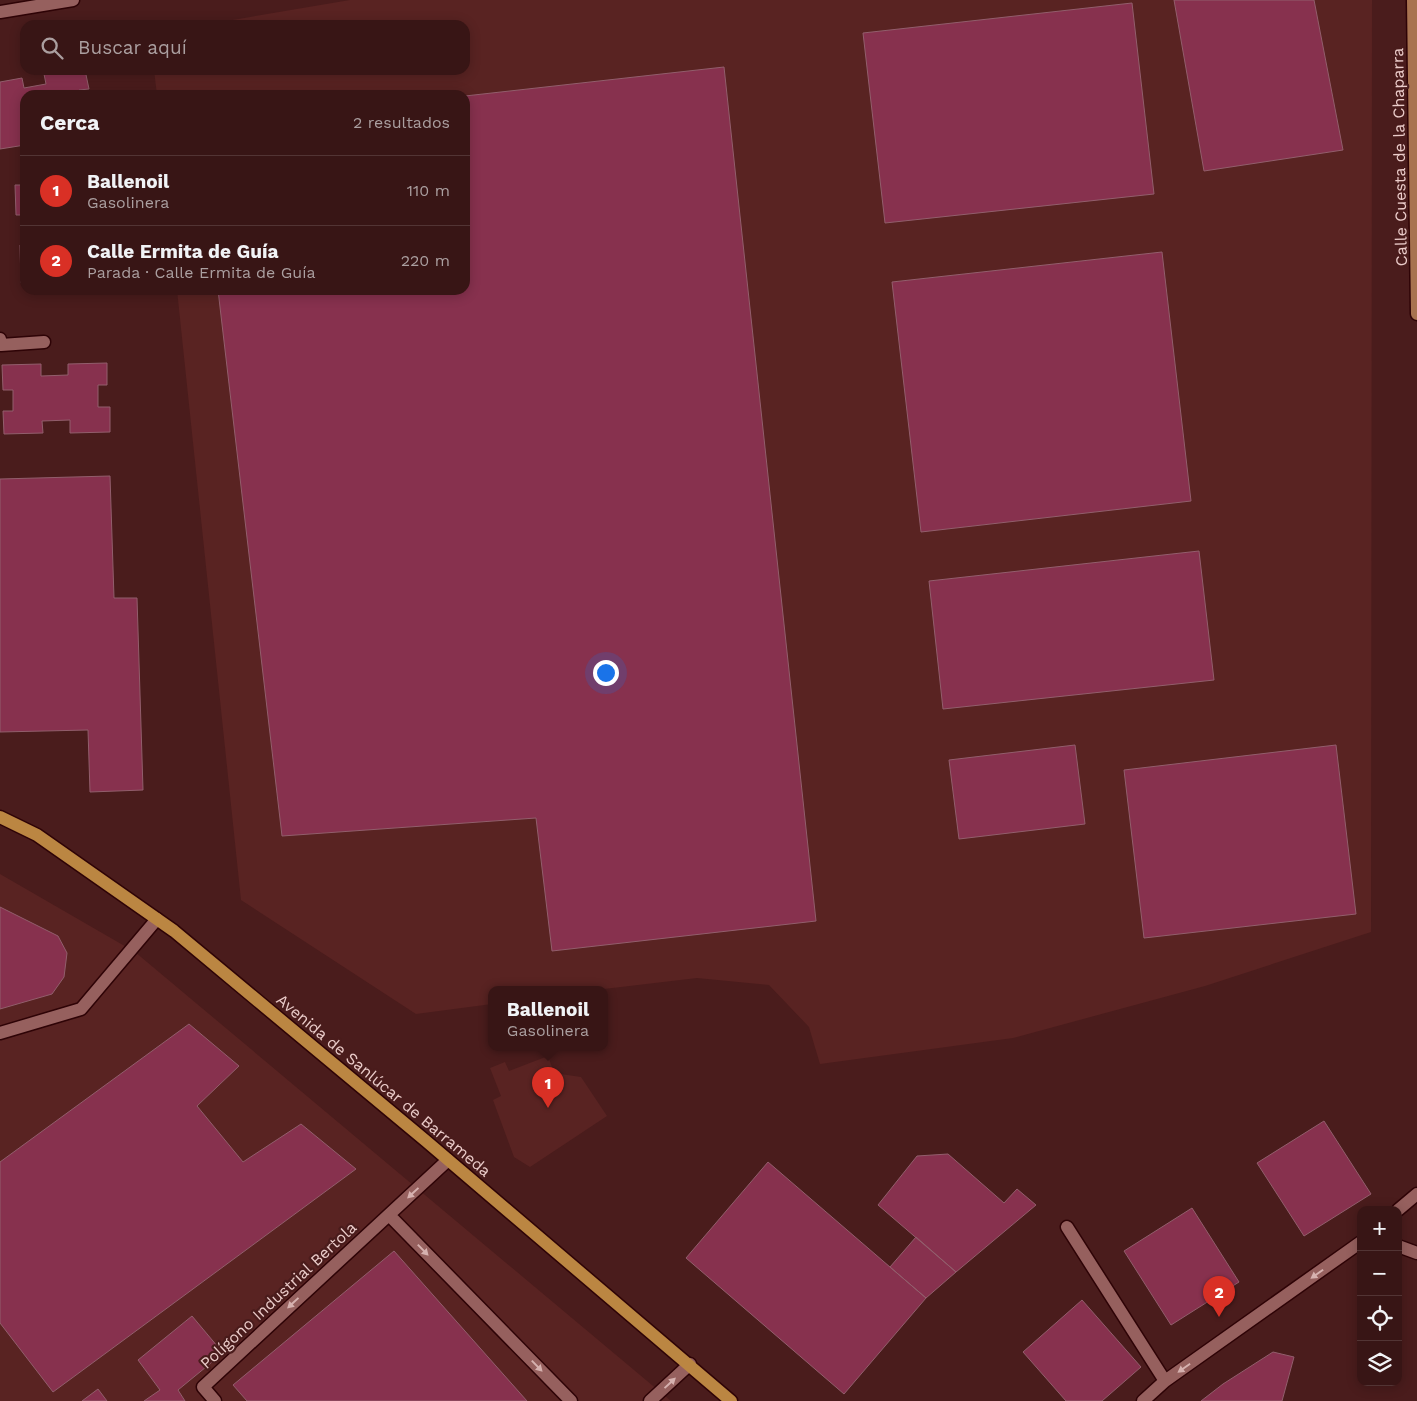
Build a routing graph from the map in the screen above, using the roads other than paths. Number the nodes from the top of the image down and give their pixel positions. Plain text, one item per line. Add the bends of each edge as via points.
1 (72, 0) edge
2 (1413, 0) edge
3 (0, 12) edge
4 (1417, 314) edge
5 (0, 339) edge
6 (44, 342) dead end
7 (0, 817) edge
8 (157, 919) junction
9 (0, 1033) edge
10 (448, 1160) junction
11 (1417, 1194) edge
12 (1402, 1207) edge
13 (389, 1215) junction
14 (1067, 1227) dead end
15 (1357, 1246) edge
16 (1402, 1247) edge
17 (1417, 1253) edge
18 (690, 1364) junction
19 (1166, 1381) junction
20 (214, 1401) edge
21 (571, 1401) edge
22 (650, 1401) edge
23 (731, 1401) edge
24 (1143, 1401) edge

1 - 3 street
2 - 4 main road, Calle Cuesta de la Chaparra
5 - 6 street via 1,345
7 - 8 main road, Avenida de Sanlúcar de Barrameda via 37,835
8 - 9 street via 82,1009
8 - 10 main road, Avenida de Sanlúcar de Barrameda
10 -> 13 street, Polígono Industrial Bertola
10 - 18 main road, Avenida de Sanlúcar de Barrameda
11 - 12 street
13 -> 20 street, Polígono Industrial Bertola via 203,1386
13 -> 21 street
14 - 19 street
15 -> 19 street
16 - 17 street
22 -> 18 street
18 - 23 main road, Avenida de Sanlúcar de Barrameda
19 - 24 street

